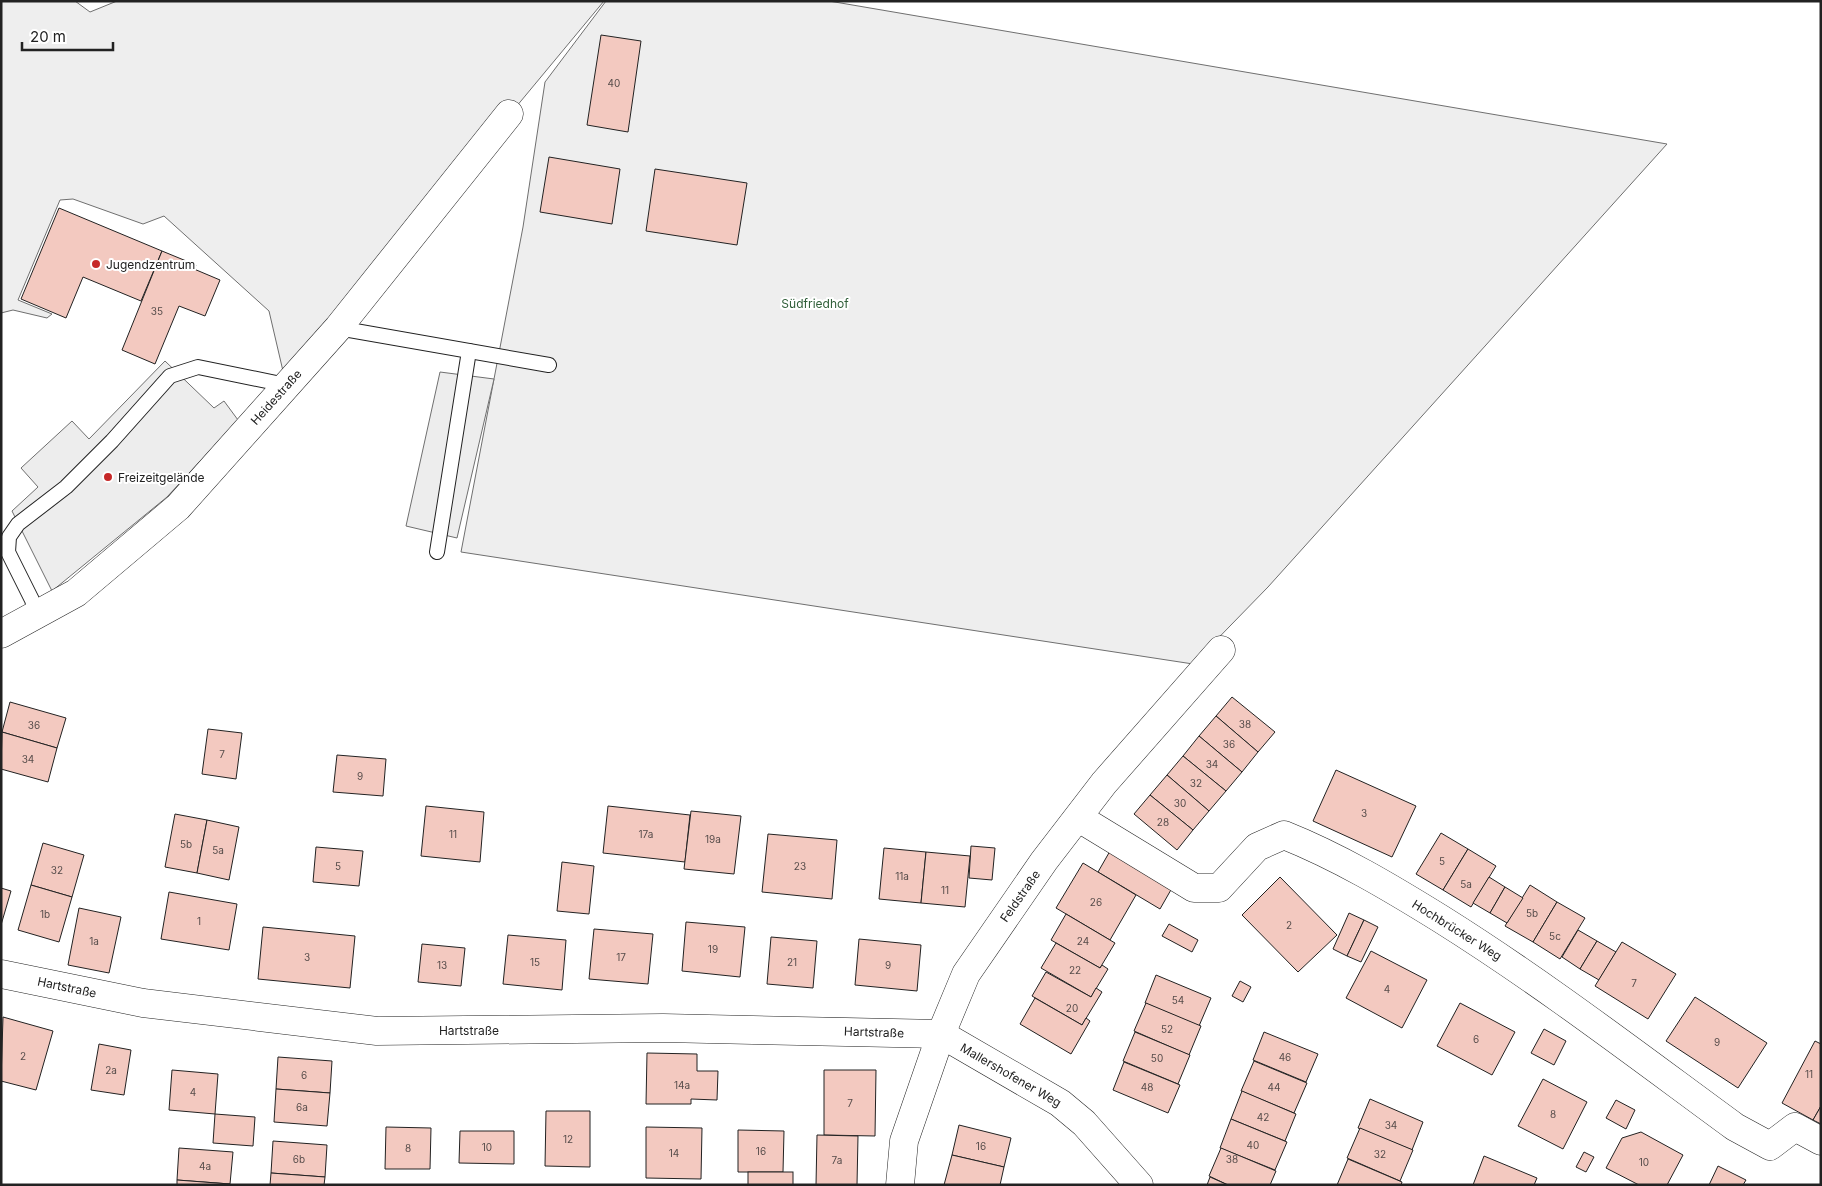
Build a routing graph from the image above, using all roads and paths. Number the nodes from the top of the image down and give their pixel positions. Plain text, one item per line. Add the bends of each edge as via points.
1 (509, 114) dead end
2 (338, 328) junction
3 (469, 351) junction
4 (549, 365) dead end
5 (286, 384) junction
6 (437, 552) dead end
7 (36, 615) junction
8 (1, 634) edge
9 (1221, 650) dead end
10 (1079, 818) junction
11 (1, 974) edge
12 (941, 1034) junction
13 (1821, 1141) edge
14 (900, 1185) edge
15 (1139, 1185) edge

1 - 2 street, Heidestraße
2 - 3 lane
2 - 5 street, Heidestraße
3 - 4 lane
3 - 6 lane
5 - 7 street, Heidestraße via 178,507 76,593
5 - 7 lane via 198,367 170,376 106,447 66,486 18,524 9,537 8,552
7 - 8 street, Heidestraße
9 - 10 street, Feldstraße via 1104,783
10 - 12 street, Feldstraße via 1044,861 966,974
10 - 13 street, Hochbrücker Weg via 1194,888 1219,888 1257,847 1284,835 1306,844 1391,888 1492,951 1735,1127 1770,1146 1795,1126
11 - 12 street, Hartstraße via 143,1003 377,1031 663,1028
12 - 14 street, Feldstraße via 904,1141
12 - 15 street, Mallershofener Weg via 1060,1103 1084,1123

